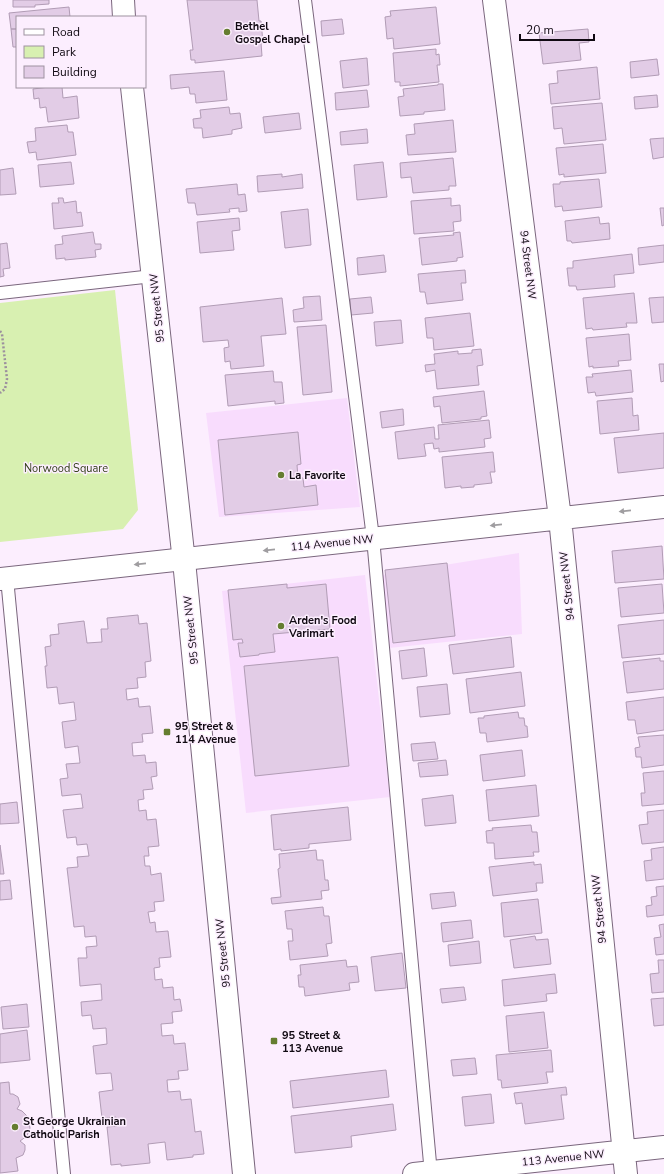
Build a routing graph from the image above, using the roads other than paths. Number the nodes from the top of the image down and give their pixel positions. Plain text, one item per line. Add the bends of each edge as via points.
1 (122, 0) edge
2 (305, 0) edge
3 (494, 0) edge
4 (124, 16) edge
5 (132, 88) edge
6 (153, 276) junction
7 (0, 293) edge
8 (664, 507) edge
9 (560, 518) junction
10 (373, 538) junction
11 (184, 559) junction
12 (3, 578) edge
13 (664, 1147) edge
14 (623, 1151) junction
15 (425, 1173) edge
16 (64, 1174) edge
17 (244, 1174) edge
18 (626, 1174) edge

1 - 4 street
2 - 10 lane
3 - 9 street, 94 Street NW
5 - 6 street, 95 Street NW
6 - 7 lane
6 - 11 street, 95 Street NW
8 -> 9 street, 114 Avenue NW
9 -> 10 street, 114 Avenue NW
9 - 14 street, 94 Street NW
10 -> 11 street, 114 Avenue NW
10 - 15 lane
11 -> 12 street, 114 Avenue NW
11 - 17 street, 95 Street NW
12 - 16 lane
13 - 14 street, 113 Avenue NW
14 - 15 street, 113 Avenue NW
14 - 18 street, 94 Street NW

